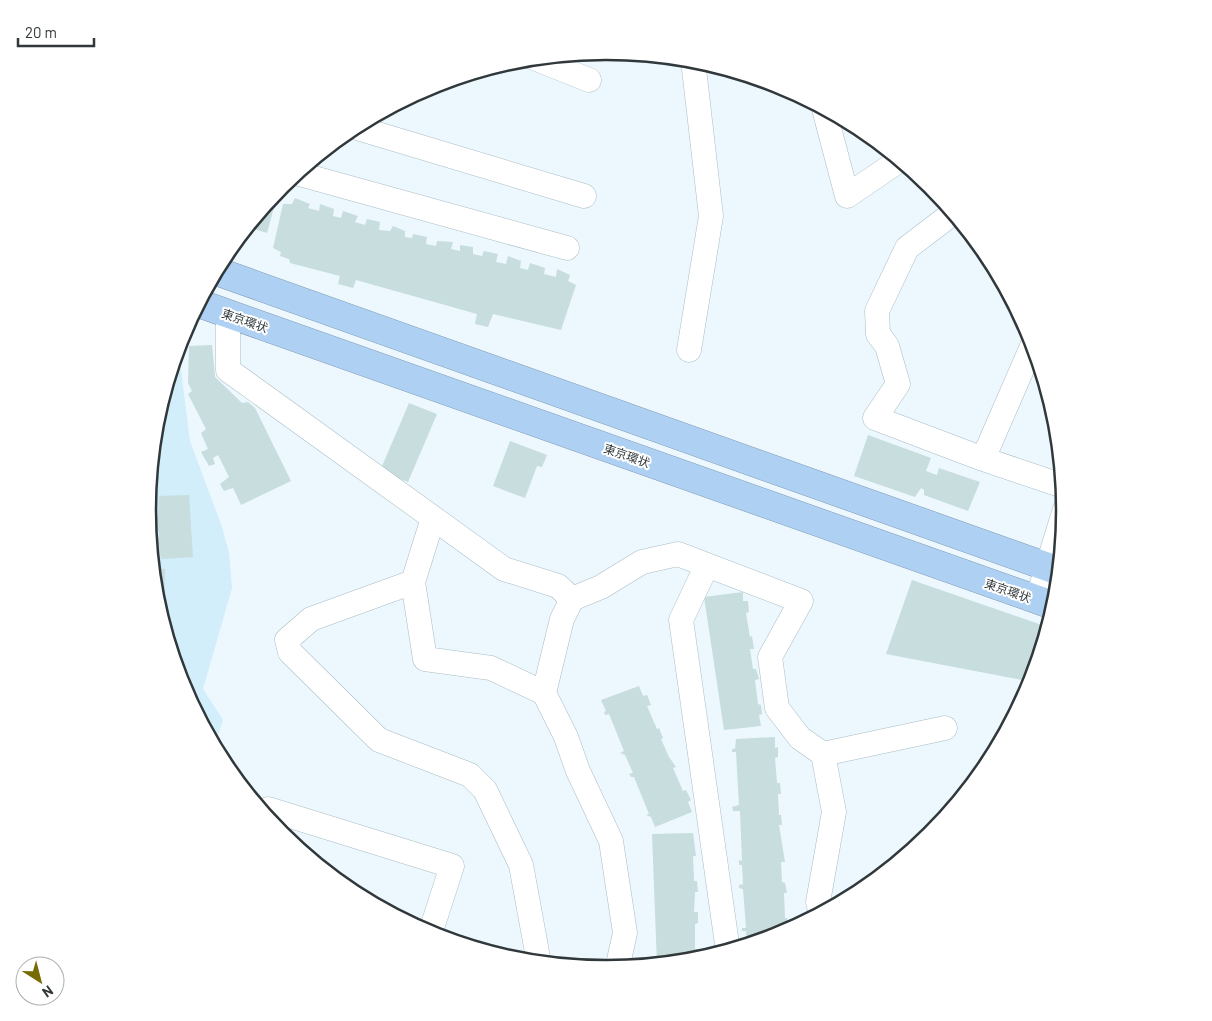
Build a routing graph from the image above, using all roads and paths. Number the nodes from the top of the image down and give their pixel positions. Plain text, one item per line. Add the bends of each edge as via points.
1 (549, 64) edge
2 (694, 69) edge
3 (589, 80) dead end
4 (826, 117) edge
5 (365, 130) edge
6 (894, 164) edge
7 (304, 176) edge
8 (584, 196) dead end
9 (948, 217) edge
10 (567, 248) dead end
11 (223, 273) edge
12 (205, 306) edge
13 (228, 314) junction
14 (689, 350) dead end
15 (1028, 354) edge
16 (983, 459) junction
17 (1056, 484) edge
18 (432, 518) junction
19 (706, 564) junction
20 (1053, 569) edge
21 (413, 582) junction
22 (572, 599) junction
23 (1046, 603) edge
24 (544, 693) junction
25 (944, 728) dead end
26 (823, 754) junction
27 (268, 809) edge
28 (819, 907) edge
29 (432, 926) edge
30 (727, 945) edge
31 (538, 955) edge
32 (619, 961) edge

1 - 3 street
2 - 14 street via 710,216
4 - 6 street via 847,196
5 - 8 street
7 - 10 street
9 - 16 street via 907,248 877,311 878,334 888,346 898,384 875,418
11 - 20 highway
12 - 13 highway, 東京環状
13 - 18 street via 228,370
13 - 23 highway, 東京環状
15 - 16 street
16 - 17 street
18 - 21 street
18 - 22 street via 504,569 558,586
19 - 22 street via 678,554 642,562 601,587
19 - 26 street via 801,601 770,657 777,708 800,738
19 - 30 street via 681,620
20 - 23 street
21 - 24 street via 425,659 491,668
21 - 31 street via 310,619 287,640 290,652 379,740 470,775 485,790 521,865
22 - 24 street via 562,619
24 - 32 street via 611,841 625,933
25 - 26 street
26 - 28 street via 834,812
27 - 29 street via 452,866

